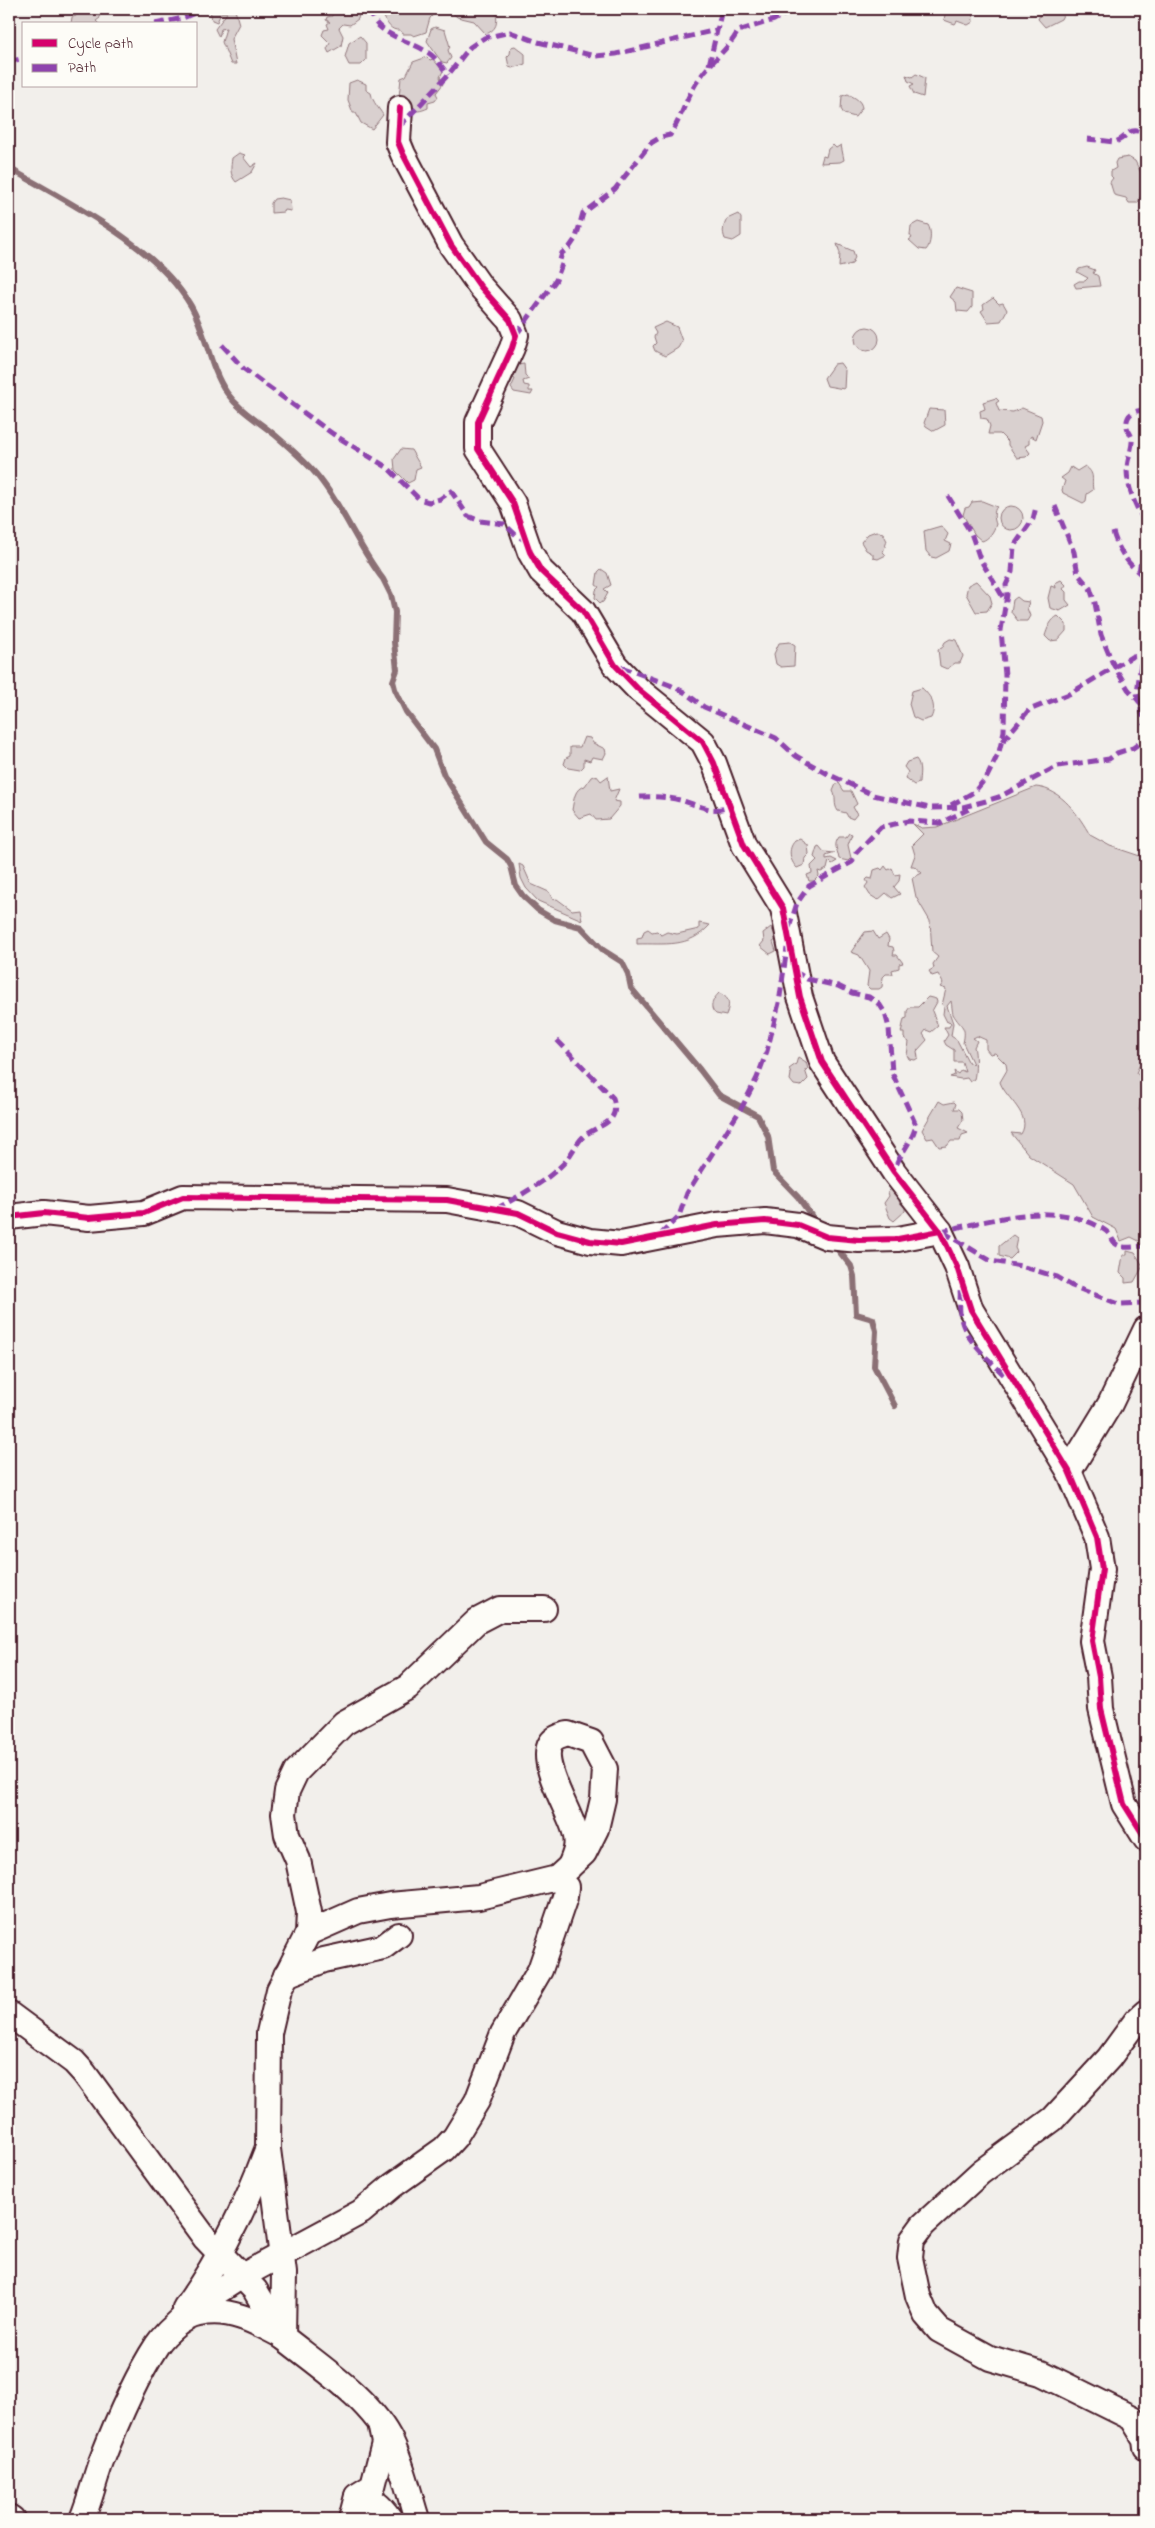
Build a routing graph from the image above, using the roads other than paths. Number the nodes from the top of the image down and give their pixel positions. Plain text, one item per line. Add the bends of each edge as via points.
1 (400, 108) dead end
2 (9, 1217) edge
3 (940, 1231) junction
4 (1146, 1329) edge
5 (1069, 1471) junction
6 (544, 1609) dead end
7 (1146, 1839) edge
8 (564, 1872) junction
9 (308, 1933) junction
10 (399, 1935) dead end
11 (286, 1975) junction
12 (1146, 2012) edge
13 (9, 2014) edge
14 (268, 2149) junction
15 (220, 2255) junction
16 (282, 2256) junction
17 (242, 2276) junction
18 (168, 2332) junction
19 (283, 2337) junction
20 (380, 2424) junction
21 (1146, 2447) edge
22 (357, 2496) junction
23 (9, 2518) edge
24 (12, 2519) edge
25 (82, 2519) edge
26 (351, 2519) edge
27 (390, 2519) edge
28 (417, 2519) edge

1 - 3 street via 398,142 402,154 451,245 480,286 510,320 516,334 478,422 478,449 513,503 540,571 583,611 615,665 638,689 703,742 744,845 783,908 800,997 822,1062 894,1172
2 - 3 street via 44,1213 89,1218 144,1213 183,1197 447,1200 518,1213 557,1232 590,1241 620,1244 716,1225 765,1222 798,1225 827,1237 859,1240
3 - 5 street via 957,1267 971,1310
4 - 5 street via 1110,1404
5 - 7 street via 1097,1537 1102,1569 1092,1641 1101,1708 1124,1804
6 - 9 street via 500,1610 477,1622 408,1687 344,1723 296,1772 284,1814 309,1912
8 - 8 street via 584,1853 596,1830 605,1769 591,1742 568,1734 551,1742 548,1751 551,1769 575,1831 576,1851
8 - 9 street via 479,1897 358,1911
8 - 16 street via 565,1896 540,1970 503,2033 477,2101 456,2137 361,2212
9 - 11 street
10 - 11 street via 383,1947 324,1960
11 - 14 street via 269,2033
12 - 21 street via 1053,2119 981,2172 923,2225 912,2240 910,2258 918,2296 926,2314 939,2330 990,2358 1041,2373 1132,2418
13 - 15 street via 84,2072
14 - 15 street
14 - 16 street
15 - 17 street
15 - 18 street
16 - 17 street
16 - 19 street
17 - 18 street via 194,2307
17 - 19 street via 255,2290
18 - 19 street via 198,2314 216,2312 255,2321
18 - 25 street via 157,2345 119,2419 100,2463
19 - 20 street via 365,2404
20 - 22 street via 384,2442 378,2472 373,2486
20 - 28 street via 392,2442
22 - 26 street
22 - 27 street via 368,2497 381,2506
23 - 24 street

